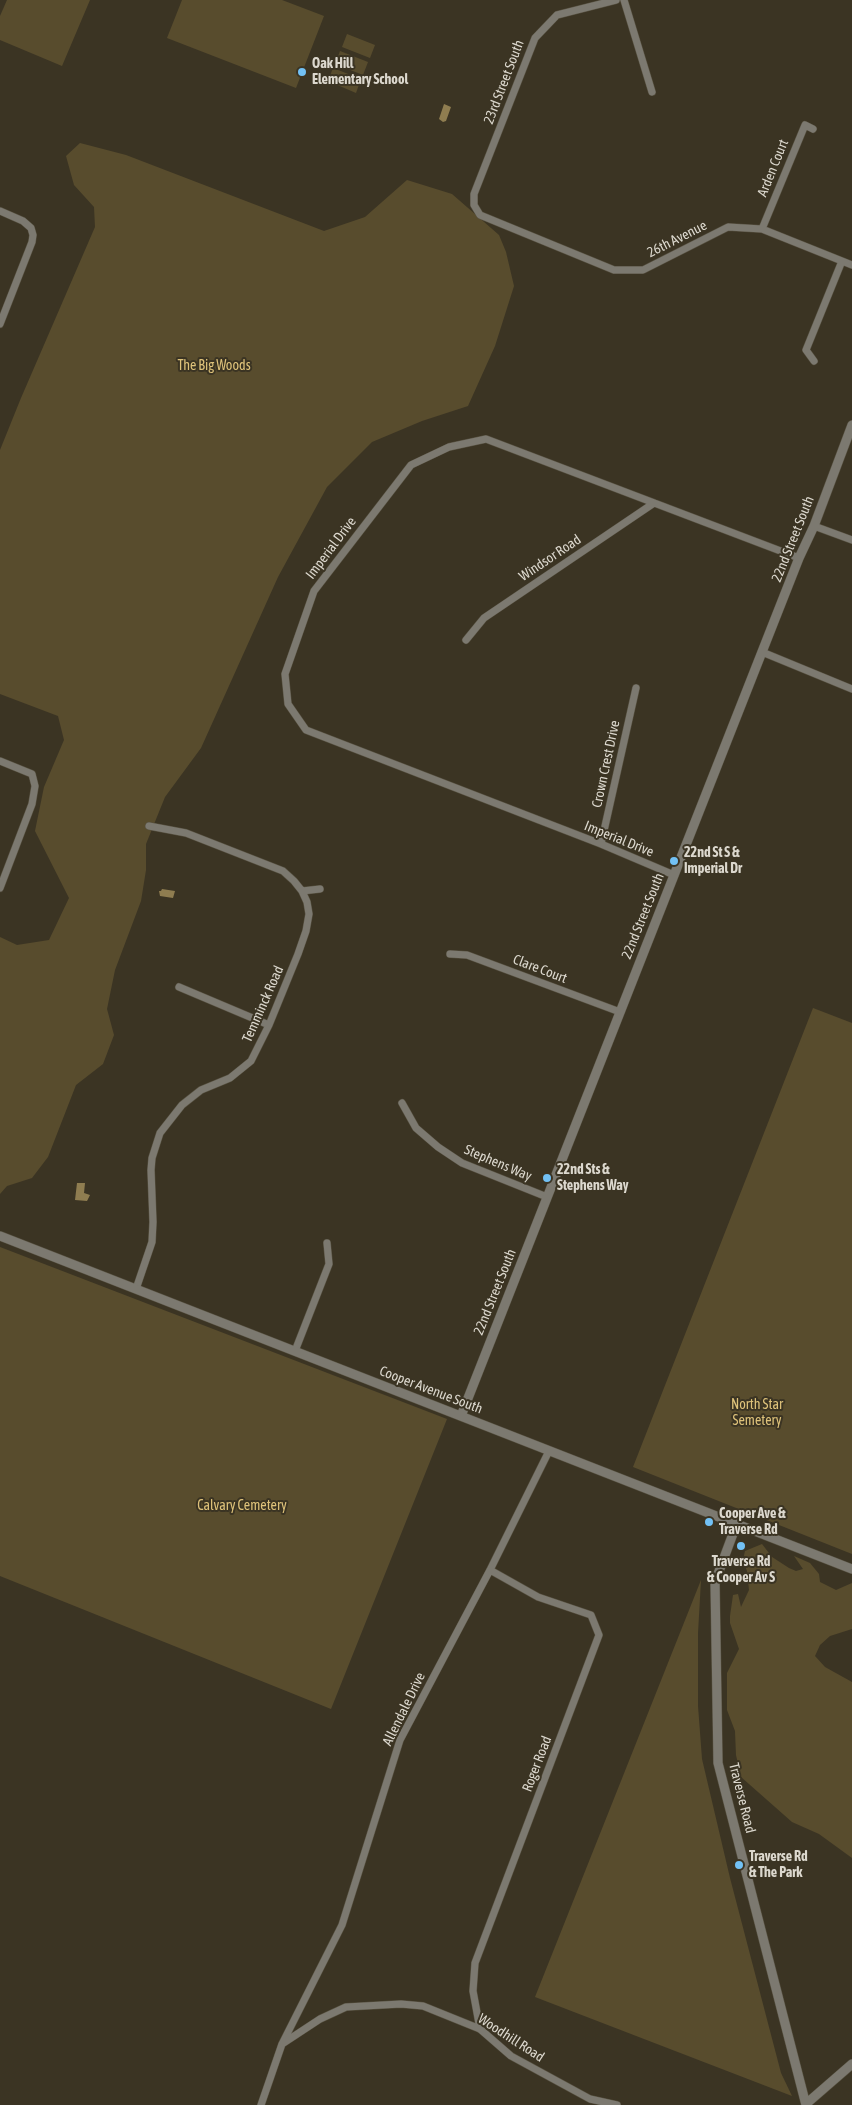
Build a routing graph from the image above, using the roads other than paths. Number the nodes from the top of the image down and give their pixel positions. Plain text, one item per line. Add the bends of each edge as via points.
1 (616, 0) edge
2 (624, 0) edge
3 (652, 92) dead end
4 (813, 129) dead end
5 (474, 194) joint
6 (0, 211) edge
7 (762, 229) junction
8 (842, 261) junction
9 (852, 265) edge
10 (0, 324) edge
11 (814, 361) dead end
12 (852, 425) edge
13 (654, 503) junction
14 (814, 526) junction
15 (852, 540) edge
16 (799, 558) junction
17 (466, 640) dead end
18 (762, 652) junction
19 (636, 688) dead end
20 (852, 689) edge
21 (0, 761) edge
22 (149, 826) dead end
23 (601, 844) junction
24 (674, 875) junction
25 (0, 888) edge
26 (320, 889) dead end
27 (302, 891) junction
28 (450, 954) dead end
29 (179, 987) dead end
30 (620, 1012) junction
31 (269, 1025) junction
32 (402, 1103) dead end
33 (547, 1197) junction
34 (0, 1236) edge
35 (327, 1243) dead end
36 (136, 1289) junction
37 (295, 1351) junction
38 (461, 1416) junction
39 (549, 1451) junction
40 (737, 1524) junction
41 (852, 1569) edge
42 (490, 1570) junction
43 (480, 2030) junction
44 (282, 2044) junction
45 (852, 2064) edge
46 (261, 2105) edge
47 (617, 2105) edge
48 (806, 2105) edge

1 - 5 street, 23rd Street South via 557,15 535,38
2 - 3 street
4 - 7 street, Arden Court via 805,125
5 - 7 street, 26th Avenue via 474,205 480,215 614,270 643,270 728,227
6 - 10 street via 31,228 32,242
7 - 8 street, 26th Avenue
8 - 9 street, 26th Avenue
8 - 11 street via 806,350
12 - 14 street, 22nd Street South
13 - 16 street, Imperial Drive
13 - 17 street, Windsor Road via 484,618
13 - 23 street, Imperial Drive via 486,439 449,447 411,465 314,591 285,674 288,704 306,730
14 - 15 street
14 - 16 street, 22nd Street South
16 - 18 street, 22nd Street South
18 - 20 street
18 - 24 street, 22nd Street South
19 - 23 street, Crown Crest Drive
21 - 25 street via 32,774 35,782 34,799
22 - 27 street via 186,833 274,867
23 - 24 street, Imperial Drive
24 - 30 street, 22nd Street South
26 - 27 street
27 - 31 street, Temminck Road via 309,914 306,931
28 - 30 street, Clare Court via 467,955
29 - 31 street
30 - 33 street, 22nd Street South
31 - 36 street, Temminck Road via 251,1060 230,1078 202,1090 182,1105 160,1133 151,1170 152,1242
32 - 33 street, Stephens Way via 416,1128 462,1163
33 - 38 street, 22nd Street South
34 - 36 street, Cooper Avenue South
35 - 37 street via 329,1264
36 - 37 street, Cooper Avenue South
37 - 38 street, Cooper Avenue South
38 - 39 street, Cooper Avenue South
39 - 40 street, Cooper Avenue South
39 - 42 street, Allendale Drive
40 - 41 street, Cooper Avenue South
40 - 48 street, Traverse Road via 715,1582 718,1763
42 - 43 street, Roger Road via 538,1597 591,1615 599,1634 475,1963 473,1992
42 - 44 street, Allendale Drive via 400,1740 342,1925
43 - 44 street, Woodhill Road via 423,2006 346,2007 320,2019
43 - 47 street, Woodhill Road via 520,2061 590,2099
44 - 46 street
45 - 48 street

